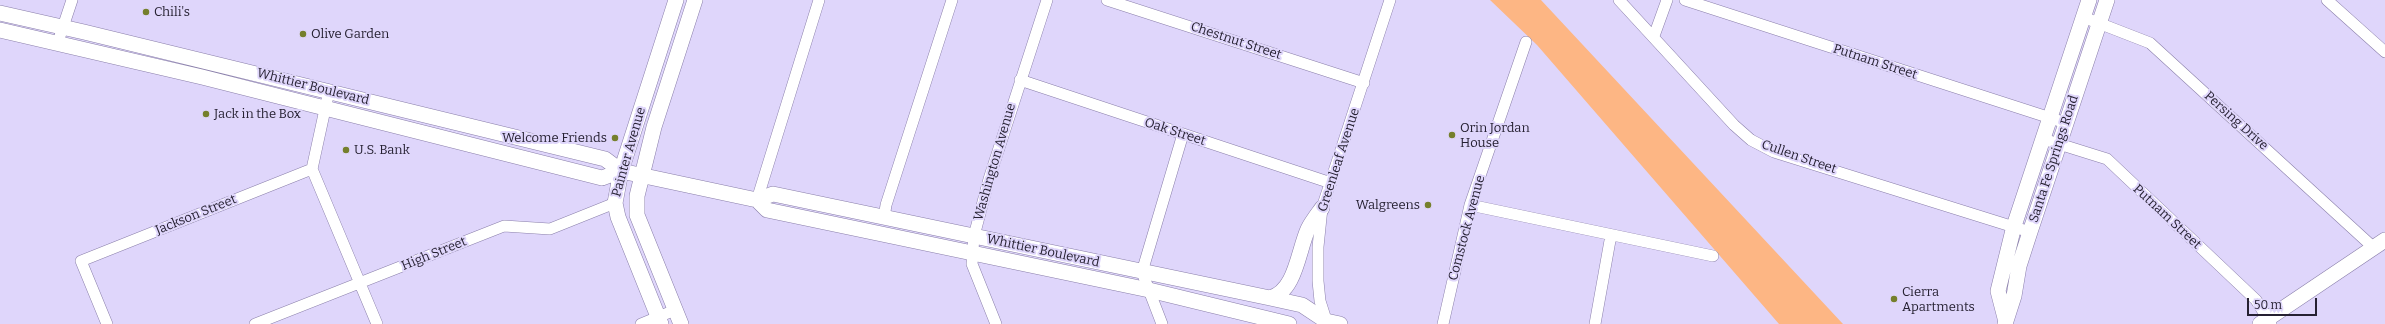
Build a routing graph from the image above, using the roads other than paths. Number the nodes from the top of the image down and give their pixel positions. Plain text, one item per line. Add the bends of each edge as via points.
1 (72, 0) edge
2 (676, 0) edge
3 (695, 0) edge
4 (819, 0) edge
5 (952, 0) edge
6 (1047, 0) edge
7 (1108, 0) edge
8 (1390, 0) edge
9 (1619, 0) edge
10 (1667, 0) edge
11 (1685, 0) edge
12 (2089, 0) edge
13 (2107, 0) edge
14 (2327, 0) edge
15 (0, 13) edge
16 (2083, 17) junction
17 (2099, 23) junction
18 (64, 27) junction
19 (0, 30) edge
20 (1654, 36) junction
21 (58, 42) junction
22 (1526, 42) dead end
23 (2385, 52) edge
24 (1020, 80) junction
25 (1364, 83) junction
26 (329, 91) junction
27 (325, 108) junction
28 (2049, 118) junction
29 (2066, 123) junction
30 (1183, 134) junction
31 (2043, 139) junction
32 (2060, 145) junction
33 (312, 169) junction
34 (621, 171) junction
35 (642, 176) junction
36 (1331, 183) junction
37 (757, 200) junction
38 (615, 203) junction
39 (1470, 205) junction
40 (1322, 208) junction
41 (884, 218) junction
42 (2014, 226) junction
43 (2030, 232) junction
44 (1611, 235) junction
45 (974, 236) junction
46 (2379, 244) edge
47 (972, 254) junction
48 (1713, 256) dead end
49 (1142, 272) junction
50 (361, 283) junction
51 (1149, 290) junction
52 (1270, 298) junction
53 (675, 310) junction
54 (660, 321) edge
55 (2003, 322) edge
56 (2266, 322) edge
57 (1327, 323) edge
58 (107, 324) edge
59 (255, 324) edge
60 (377, 324) edge
61 (641, 324) edge
62 (681, 324) edge
63 (996, 324) edge
64 (1162, 324) edge
65 (1289, 324) edge
66 (1443, 324) edge
67 (1595, 324) edge

1 - 18 street
2 - 34 main road, Painter Avenue
3 - 35 main road, Painter Avenue via 654,127
4 - 37 street
5 - 41 street
6 - 24 street, Washington Avenue
7 - 25 street, Chestnut Street
8 - 25 street, Greenleaf Avenue
9 - 20 street, Cullen Street
10 - 20 street
11 - 28 street, Putnam Street
12 - 16 main road, Santa Fe Springs Road
13 - 17 main road, Santa Fe Springs Road
14 - 23 street
15 - 18 main road, Whittier Boulevard
16 - 17 street, Persing Drive
16 - 28 main road, Santa Fe Springs Road
17 - 29 main road, Santa Fe Springs Road
17 - 46 street, Persing Drive via 2150,43
18 - 21 street
18 - 26 main road, Whittier Boulevard
19 - 21 main road, Whittier Boulevard
20 - 42 street, Cullen Street via 1734,125 1751,140 1774,152
21 - 27 main road, Whittier Boulevard
22 - 39 street, Comstock Avenue
24 - 30 street, Oak Street
24 - 45 street, Washington Avenue
25 - 36 street, Greenleaf Avenue
26 - 27 street
26 - 34 main road, Whittier Boulevard via 605,159
27 - 33 street
27 - 34 main road, Whittier Boulevard via 602,178
28 - 29 street, Putnam Street
28 - 31 main road, Santa Fe Springs Road
29 - 32 main road, Santa Fe Springs Road
30 - 36 street, Oak Street
30 - 49 street
31 - 32 street, Putnam Street
31 - 42 main road, Santa Fe Springs Road
32 - 43 main road, Santa Fe Springs Road
32 - 56 street, Putnam Street via 2107,160 2256,300
33 - 50 street
33 - 58 street, Jackson Street via 80,261
34 - 35 main road, Whittier Boulevard
34 - 38 main road, Painter Avenue
35 - 37 main road, Whittier Boulevard
35 - 53 main road, Painter Avenue via 637,196 637,215
36 - 40 street, Greenleaf Avenue
37 - 41 main road, Whittier Boulevard via 773,194
37 - 47 main road, Whittier Boulevard via 767,210
38 - 50 street, High Street via 550,229 504,226
38 - 54 main road, Painter Avenue via 618,217
39 - 44 street
39 - 66 street, Comstock Avenue
40 - 52 main road via 1308,228 1290,283 1283,293
40 - 57 street, Greenleaf Avenue via 1318,232 1318,281 1320,301
41 - 45 main road, Whittier Boulevard
42 - 43 street, Cullen Street
42 - 55 main road, Santa Fe Springs Road via 1998,291
43 - 55 main road, Santa Fe Springs Road via 2019,266 2014,296
44 - 48 street
44 - 67 street
45 - 47 street, Washington Avenue
45 - 49 main road, Whittier Boulevard
46 - 56 main road
47 - 51 main road, Whittier Boulevard
47 - 63 street, Washington Avenue via 972,264
49 - 51 street
49 - 52 main road, Whittier Boulevard
50 - 59 street, High Street
50 - 60 street
51 - 64 street
51 - 65 main road, Whittier Boulevard
52 - 57 main road, Whittier Boulevard via 1302,305
53 - 54 street
53 - 62 main road, Painter Avenue
54 - 61 street

